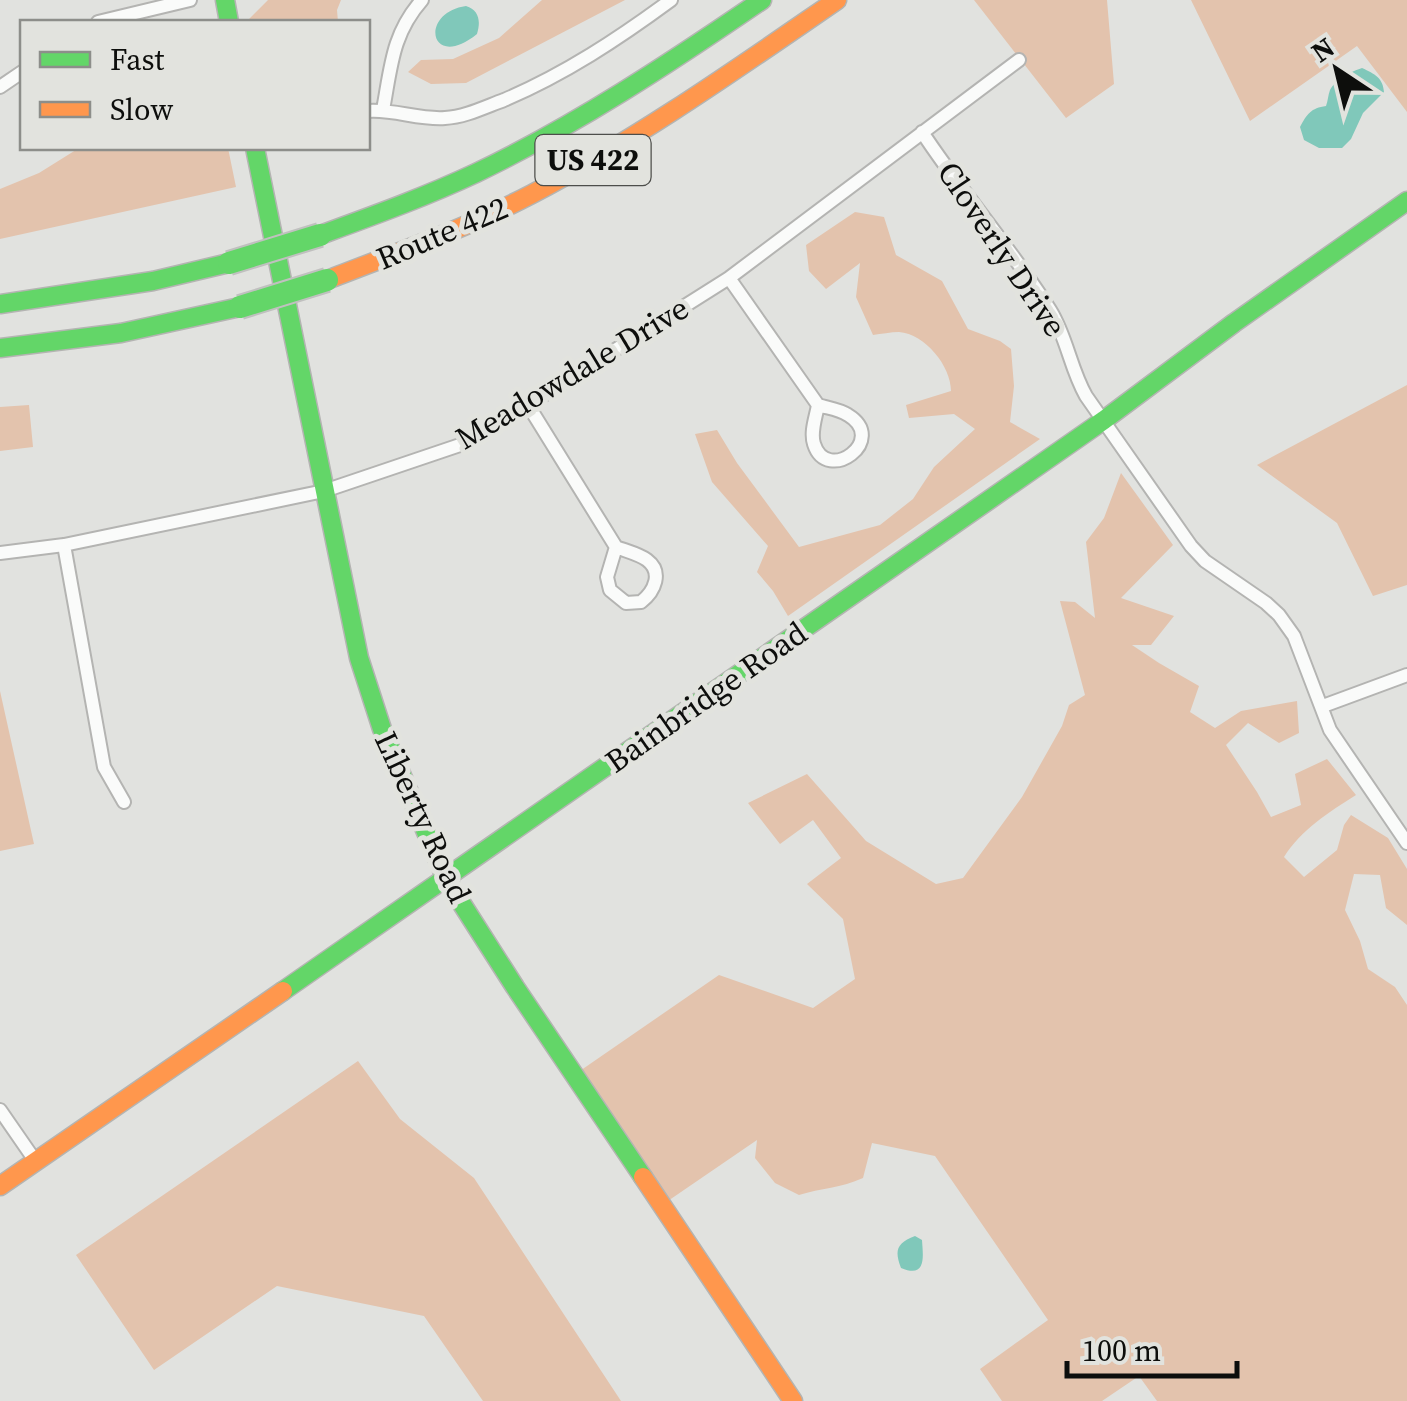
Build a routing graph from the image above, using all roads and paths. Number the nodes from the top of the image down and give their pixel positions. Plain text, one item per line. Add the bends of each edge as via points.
1 (190, 0) edge
2 (422, 0) edge
3 (671, 0) edge
4 (762, 0) edge
5 (837, 0) edge
6 (106, 20) edge
7 (1019, 60) dead end
8 (384, 110) junction
9 (370, 111) edge
10 (922, 132) junction
11 (255, 150) edge
12 (1407, 200) edge
13 (728, 278) junction
14 (3, 304) edge
15 (0, 348) edge
16 (528, 405) junction
17 (818, 405) junction
18 (1104, 420) junction
19 (324, 492) junction
20 (64, 546) junction
21 (616, 547) junction
22 (0, 553) edge
23 (1407, 675) edge
24 (1322, 706) junction
25 (124, 802) dead end
26 (1407, 843) edge
27 (446, 879) junction
28 (0, 1110) edge
29 (36, 1162) junction
30 (0, 1186) edge
31 (794, 1401) edge

1 - 6 street
2 - 8 street via 394,46
3 - 8 street via 586,59 491,105 442,118
4 - 14 main road, Route 422 / US 422, bridge via 587,115 399,206 153,281
5 - 15 main road, Route 422 / US 422, bridge via 575,170 464,226 327,280 186,322
7 - 10 street, Meadowdale Drive
8 - 9 street
10 - 13 street, Meadowdale Drive
10 - 18 street, Cloverly Drive via 1050,309 1074,376
11 - 19 main road, Liberty Road
12 - 18 main road, Bainbridge Road
13 - 16 street, Meadowdale Drive
13 - 17 street
16 - 19 street, Meadowdale Drive via 460,444
16 - 21 street
17 - 17 street via 812,435 818,453 838,462 856,452 858,423
18 - 24 street, Cloverly Drive via 1205,561 1279,615
18 - 27 main road, Bainbridge Road
19 - 20 street, Meadowdale Drive
19 - 27 main road, Liberty Road via 368,689
20 - 22 street, Meadowdale Drive
20 - 25 street via 104,767
21 - 21 street via 610,590 626,602 641,602 654,589 654,569 642,556
23 - 24 street
24 - 26 street, Cloverly Drive via 1330,730
27 - 29 main road, Bainbridge Road
27 - 31 main road, Liberty Road
28 - 29 street
29 - 30 main road, Bainbridge Road

